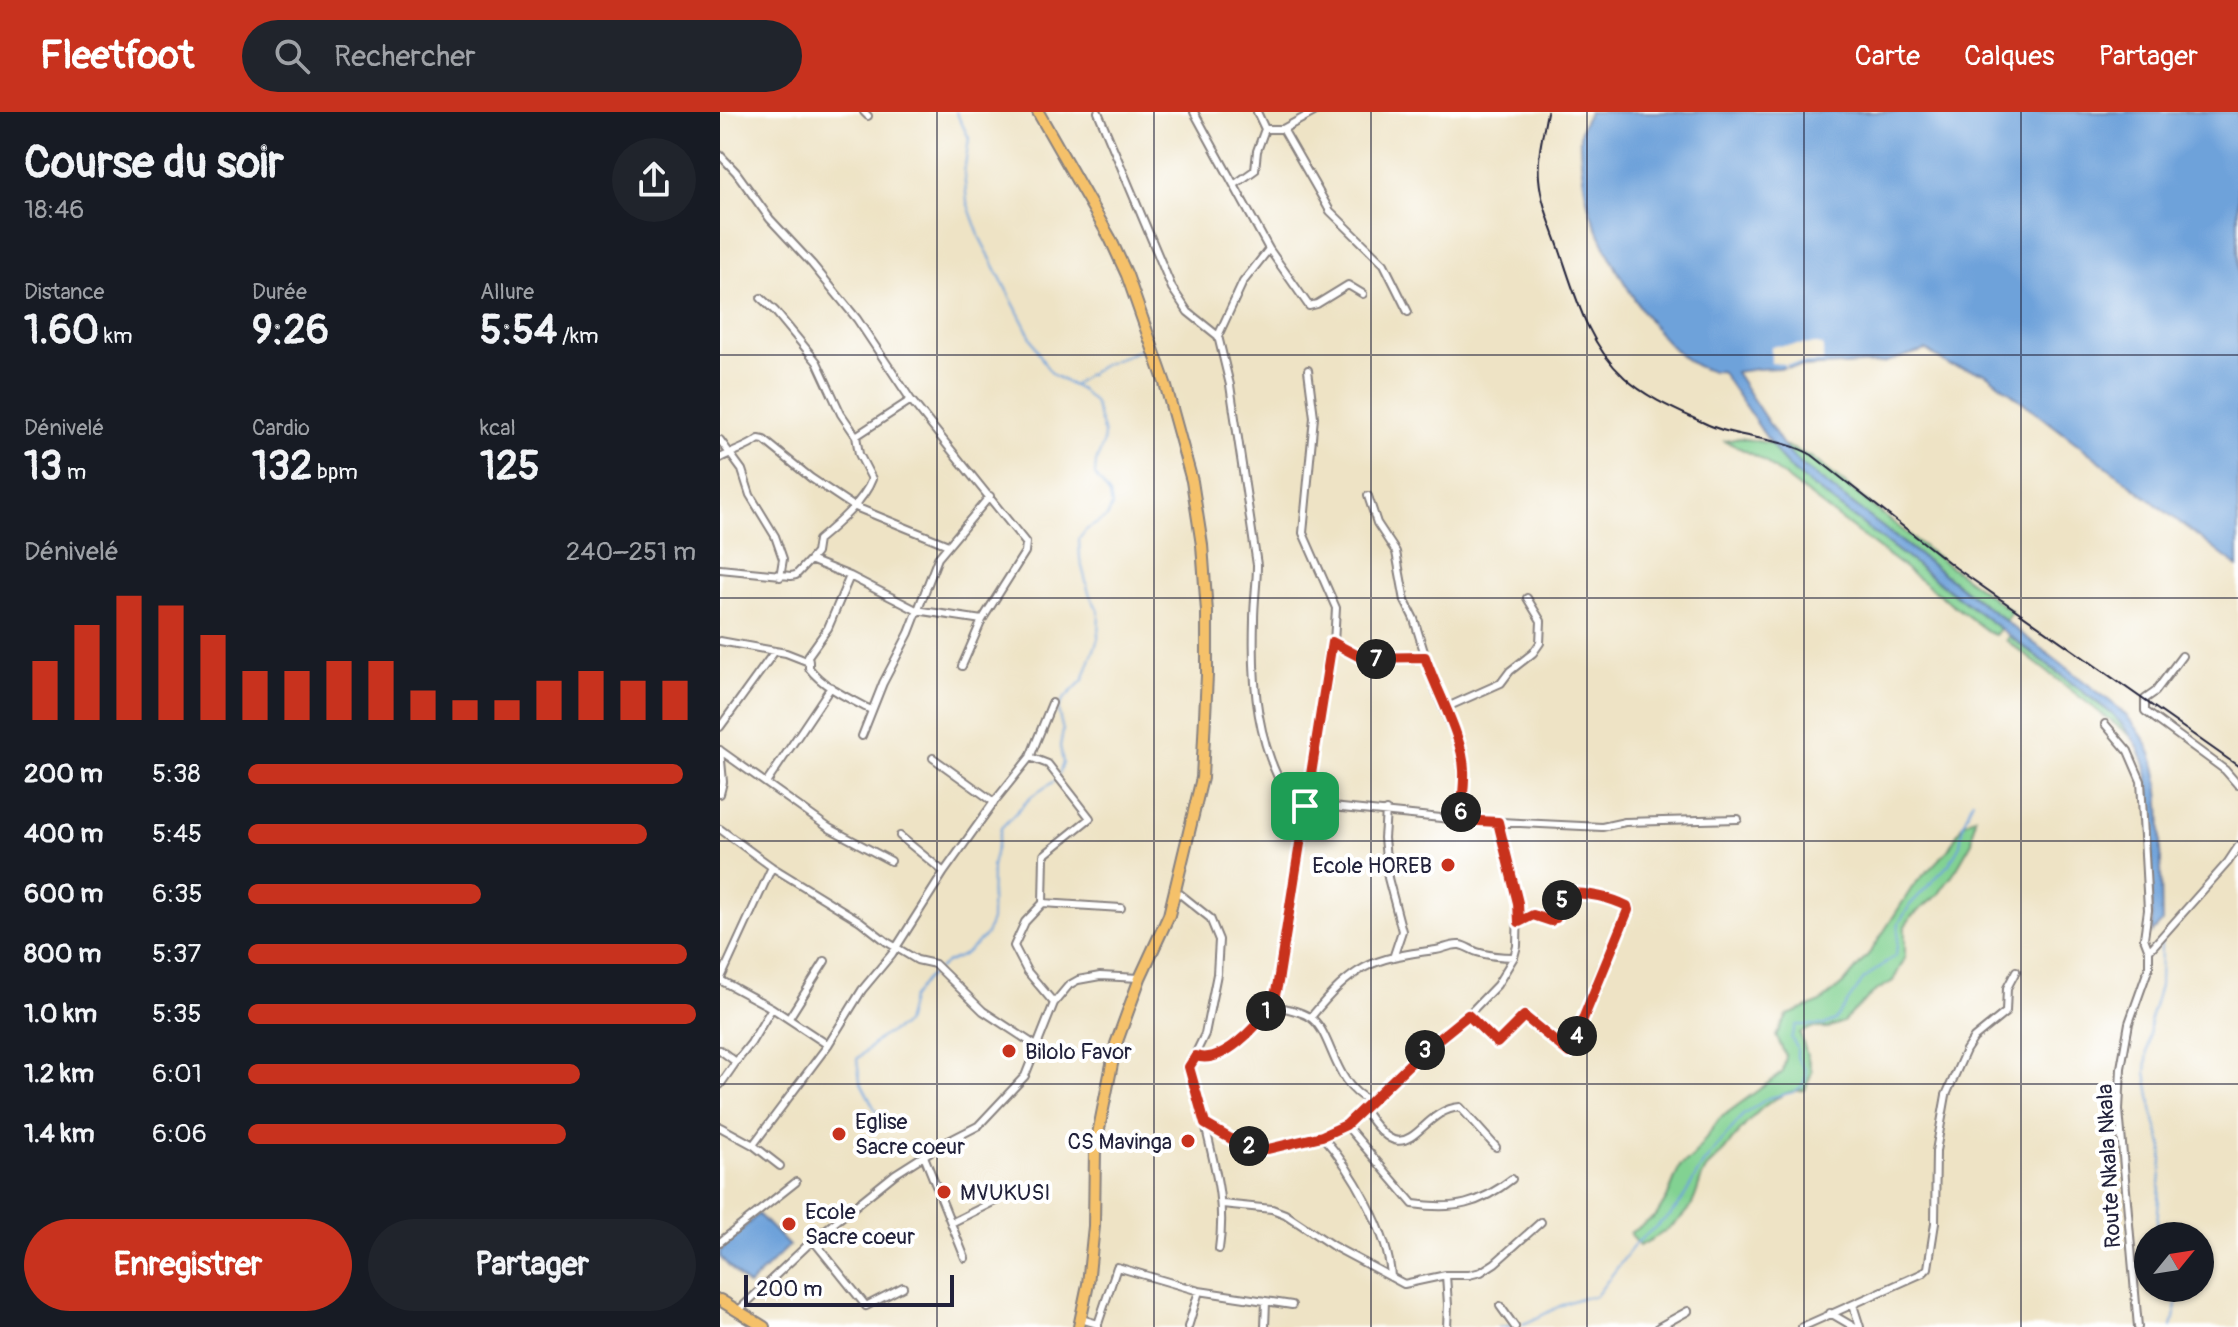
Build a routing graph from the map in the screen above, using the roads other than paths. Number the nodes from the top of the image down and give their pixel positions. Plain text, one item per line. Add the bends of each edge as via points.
1 (1038, 112) edge
2 (1098, 112) edge
3 (1194, 112) edge
4 (1257, 112) edge
5 (1314, 112) edge
6 (1265, 129) junction
7 (1283, 129) junction
8 (720, 155) edge
9 (1234, 185) junction
10 (1269, 249) junction
11 (1363, 294) dead end
12 (761, 298) dead end
13 (1408, 312) dead end
14 (1218, 336) junction
15 (1308, 370) dead end
16 (911, 400) junction
17 (856, 436) junction
18 (720, 440) edge
19 (731, 453) junction
20 (720, 458) edge
21 (990, 496) junction
22 (1368, 496) dead end
23 (853, 506) junction
24 (948, 545) junction
25 (810, 560) junction
26 (720, 569) edge
27 (850, 576) junction
28 (780, 577) junction
29 (1527, 598) dead end
30 (916, 610) junction
31 (982, 620) junction
32 (720, 641) edge
33 (1332, 642) junction
34 (775, 651) junction
35 (2182, 656) dead end
36 (1425, 657) junction
37 (809, 662) junction
38 (962, 666) dead end
39 (831, 687) junction
40 (1052, 703) dead end
41 (1445, 708) junction
42 (871, 710) junction
43 (2105, 724) dead end
44 (720, 727) edge
45 (862, 736) dead end
46 (720, 750) edge
47 (1030, 757) junction
48 (933, 758) dead end
49 (767, 782) junction
50 (2238, 785) edge
51 (721, 789) edge
52 (994, 802) junction
53 (1305, 806) junction
54 (1386, 811) junction
55 (1738, 819) dead end
56 (1461, 820) junction
57 (1498, 822) junction
58 (720, 829) edge
59 (900, 836) dead end
60 (2238, 847) edge
61 (891, 861) dead end
62 (772, 867) junction
63 (944, 872) junction
64 (1175, 890) junction
65 (1043, 903) junction
66 (1121, 908) dead end
67 (1519, 922) junction
68 (897, 946) junction
69 (2149, 951) junction
70 (1394, 955) junction
71 (1514, 957) junction
72 (825, 961) dead end
73 (2016, 971) dead end
74 (1140, 978) junction
75 (1054, 1003) junction
76 (1272, 1005) junction
77 (772, 1008) junction
78 (1468, 1015) junction
79 (1311, 1017) junction
80 (789, 1018) junction
81 (828, 1045) junction
82 (1038, 1047) junction
83 (720, 1050) edge
84 (1196, 1056) junction
85 (736, 1062) junction
86 (720, 1085) edge
87 (1370, 1101) junction
88 (1363, 1108) junction
89 (1205, 1124) junction
90 (1346, 1125) junction
91 (720, 1127) edge
92 (1322, 1136) junction
93 (753, 1145) junction
94 (1496, 1147) dead end
95 (924, 1156) junction
96 (780, 1166) dead end
97 (1512, 1179) dead end
98 (796, 1182) dead end
99 (1005, 1196) dead end
100 (1222, 1204) junction
101 (1541, 1222) dead end
102 (951, 1223) junction
103 (813, 1240) junction
104 (720, 1242) edge
105 (1219, 1249) dead end
106 (965, 1258) dead end
107 (1446, 1275) junction
108 (1391, 1277) junction
109 (903, 1287) dead end
110 (1199, 1291) junction
111 (720, 1300) edge
112 (1266, 1302) junction
113 (1292, 1305) dead end
114 (1853, 1305) junction
115 (1500, 1306) dead end
116 (739, 1310) junction
117 (1688, 1311) dead end
118 (1830, 1313) junction
119 (1080, 1323) edge
120 (1098, 1326) edge
121 (764, 1327) edge
122 (1188, 1327) edge
123 (1265, 1327) edge
124 (1447, 1327) edge
125 (1515, 1327) edge
126 (1659, 1327) edge
127 (1802, 1327) edge
128 (1854, 1327) edge
129 (1860, 1327) edge
130 (2138, 1327) edge

1 - 64 highway via 1127,275 1192,481 1202,545 1207,675 1202,778
2 - 14 street via 1176,296
3 - 9 street
4 - 6 street
5 - 7 street
6 - 7 street
6 - 9 street via 1255,170
7 - 13 street via 1330,211 1384,264
8 - 16 street via 857,319
9 - 10 street
10 - 11 street via 1309,306 1348,285
10 - 14 street via 1243,282
12 - 17 street via 817,362
14 - 53 street via 1257,565 1257,713 1278,781 1292,803
15 - 33 street via 1313,439 1302,525 1336,608
16 - 17 street
16 - 21 street
17 - 23 street via 872,479
18 - 19 street
19 - 20 street
19 - 23 street via 764,440
19 - 28 street via 778,544
21 - 24 street
21 - 31 street via 1027,547
22 - 36 street via 1377,523 1396,552 1402,591
23 - 24 street
23 - 25 street via 818,540
24 - 30 street
25 - 27 street
25 - 28 street via 796,575
26 - 28 street
27 - 30 street
27 - 37 street
29 - 41 street via 1541,621 1540,643 1533,653 1501,683
30 - 31 street
30 - 42 street
31 - 38 street
32 - 34 street
33 - 36 street via 1362,658
33 - 53 street
34 - 37 street
34 - 44 street
35 - 50 street via 2145,699 2145,711
36 - 41 street
37 - 39 street via 810,672
39 - 42 street
39 - 49 street
40 - 47 street
41 - 56 street via 1464,769
42 - 45 street
43 - 69 street via 2128,751 2141,781 2148,910 2144,938
46 - 49 street
46 - 51 street
47 - 52 street
47 - 65 street via 1048,764 1090,818 1044,855
48 - 52 street
49 - 61 street via 829,828
52 - 63 street
53 - 54 street
53 - 76 street
54 - 56 street
54 - 70 street via 1388,878 1402,931
55 - 57 street via 1602,827
56 - 57 street
57 - 67 street
58 - 62 street
59 - 63 street
60 - 69 street, Route Nkala Nkala
62 - 68 street
62 - 77 street via 720,980
63 - 68 street
64 - 74 highway
64 - 84 street via 1210,918 1219,940 1217,974
65 - 66 street
65 - 75 street via 1025,922 1014,946
67 - 71 street
67 - 78 street via 1533,915 1556,918 1566,893 1619,902 1628,910 1569,1053 1524,1016 1497,1043
68 - 81 street
68 - 82 street via 917,960 935,964 983,1011
69 - 130 street, Route Nkala Nkala via 2149,967 2129,1023 2120,1096
70 - 71 street via 1453,945
70 - 79 street via 1342,981
71 - 78 street via 1497,985
72 - 80 street
73 - 114 street via 2007,988 2006,1012 1974,1038 1946,1095 1936,1151 1928,1268
74 - 75 street via 1078,980
74 - 119 highway via 1116,1044 1100,1117 1094,1226
75 - 82 street
76 - 79 street
76 - 84 street via 1224,1052 1206,1059
77 - 80 street
77 - 85 street
78 - 87 street
79 - 87 street via 1357,1096
80 - 81 street
81 - 93 street
82 - 95 street via 1025,1076 978,1126
83 - 85 street
84 - 89 street via 1189,1074
85 - 86 street
87 - 88 street
88 - 90 street
88 - 94 street via 1375,1128 1396,1141 1417,1134 1449,1107 1460,1107
89 - 92 street via 1255,1148
89 - 100 street
90 - 92 street
90 - 97 street via 1413,1204 1439,1208 1489,1197
91 - 93 street
92 - 108 street via 1353,1175 1387,1251
93 - 96 street
95 - 102 street
95 - 103 street
98 - 104 street
99 - 102 street
100 - 105 street
100 - 108 street via 1285,1214
101 - 107 street via 1481,1272
102 - 106 street
103 - 109 street via 866,1306
103 - 116 street
107 - 108 street via 1411,1284
107 - 124 street
110 - 112 street
110 - 120 street via 1117,1267
110 - 122 street
111 - 116 highway
112 - 113 street
112 - 123 street
114 - 118 street
114 - 129 street
115 - 125 street
116 - 121 highway
117 - 126 street
118 - 127 street
118 - 128 street
119 - 120 street

